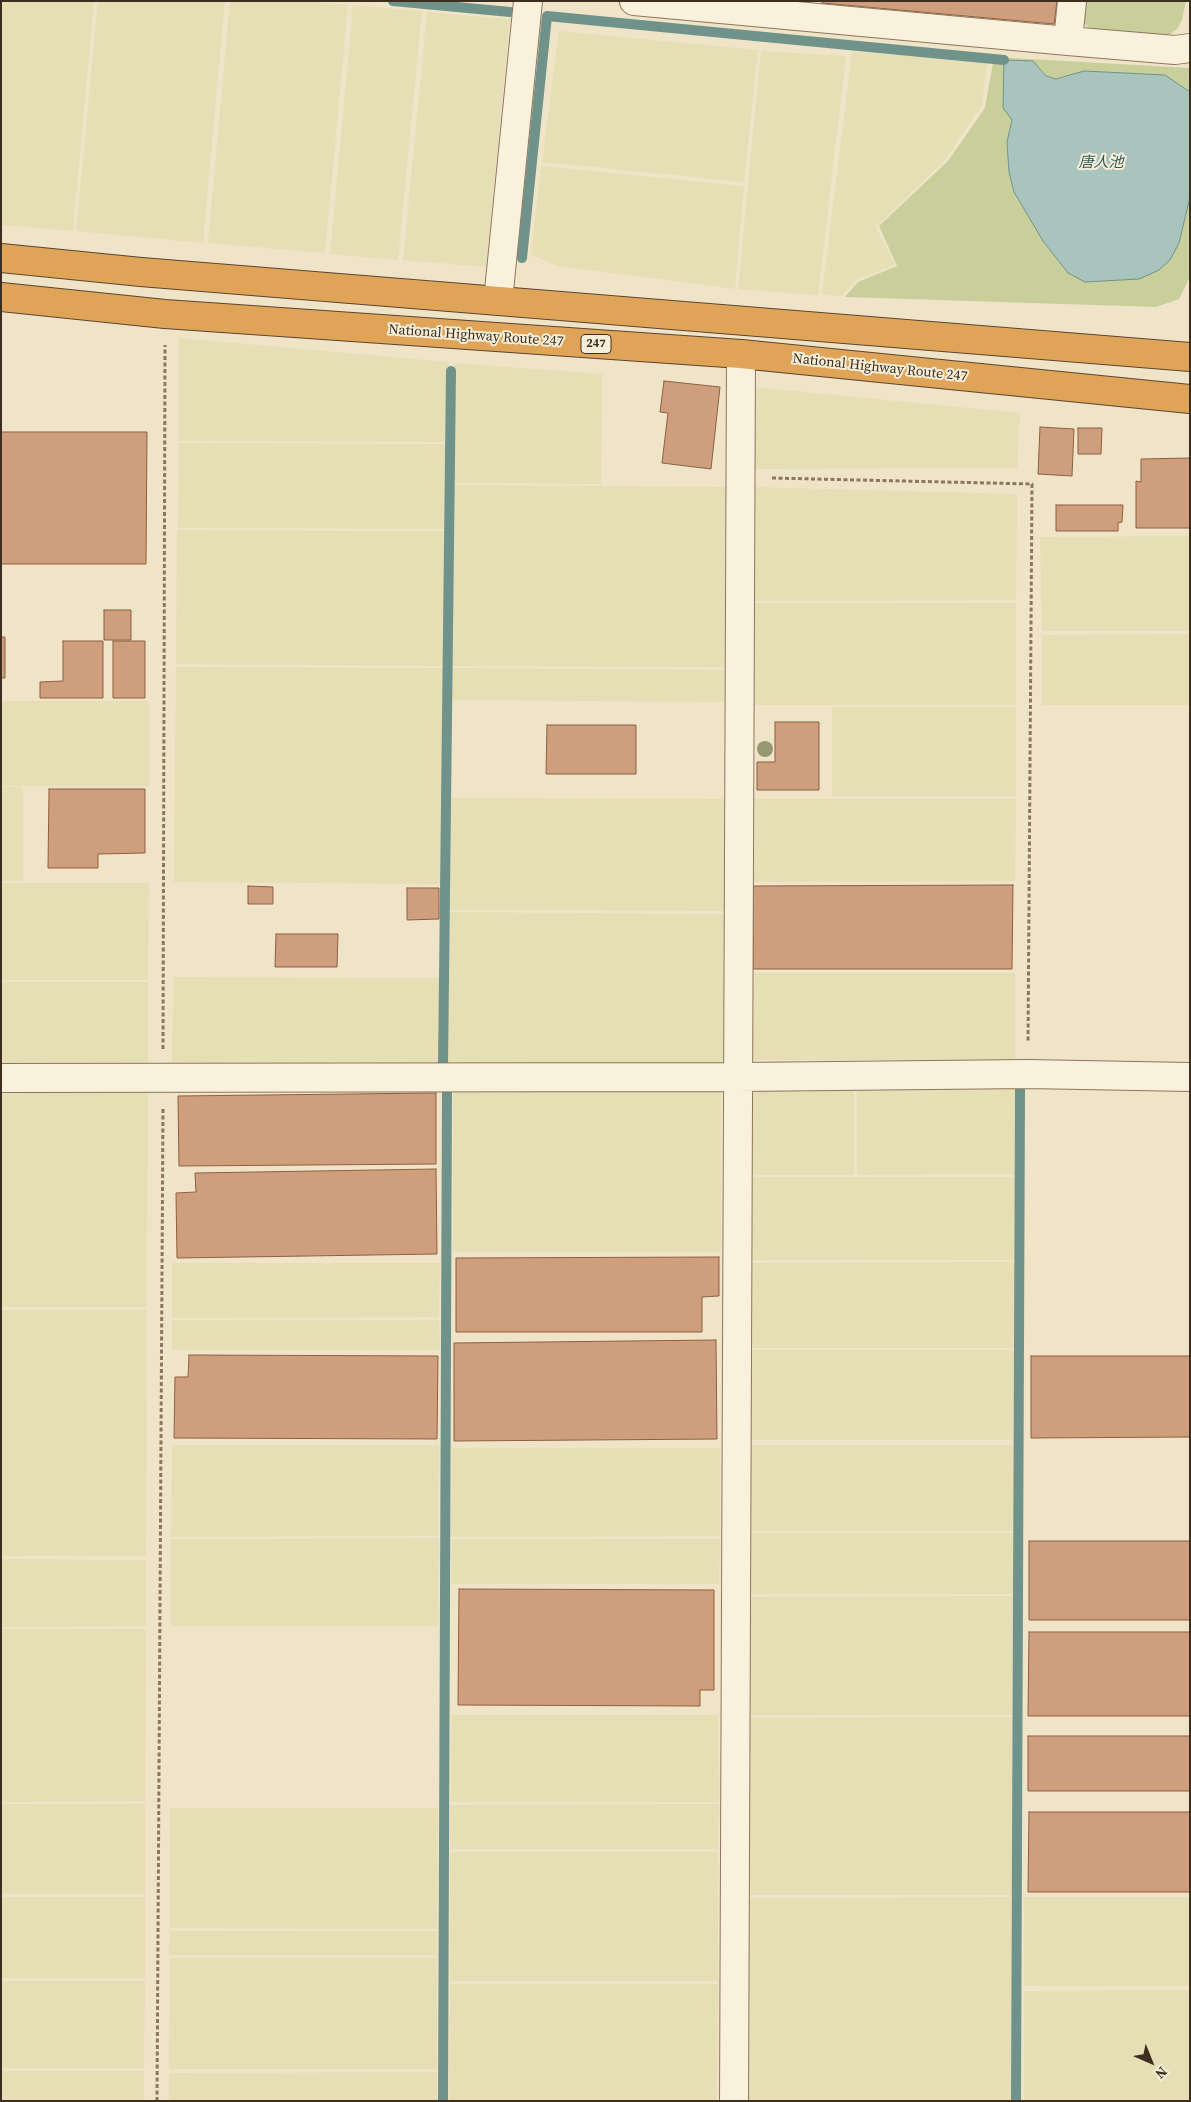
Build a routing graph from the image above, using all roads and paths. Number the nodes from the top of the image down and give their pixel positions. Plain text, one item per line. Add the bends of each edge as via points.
1 (528, 1) edge
2 (634, 1) edge
3 (1072, 1) edge
4 (1068, 41) junction
5 (1190, 48) edge
6 (1, 258) edge
7 (1, 298) edge
8 (498, 301) junction
9 (165, 314) junction
10 (741, 354) junction
11 (1190, 357) edge
12 (1190, 399) edge
13 (741, 478) junction
14 (1028, 1074) junction
15 (739, 1076) junction
16 (163, 1077) junction
17 (1190, 1077) edge
18 (1, 1078) edge
19 (156, 2101) edge
20 (734, 2101) edge

1 - 8 street
2 - 4 street
3 - 4 street
4 - 5 street via 1174,50
6 - 8 highway
7 - 9 highway, National Highway Route 247 / 247
8 - 11 highway
9 - 10 highway, National Highway Route 247 / 247
9 - 16 path
10 - 12 highway, National Highway Route 247 / 247
10 - 13 street
13 - 14 path via 1032,484
13 - 15 street
14 - 15 street
14 - 17 street
15 - 16 street
15 - 20 street
16 - 18 street
16 - 19 path

